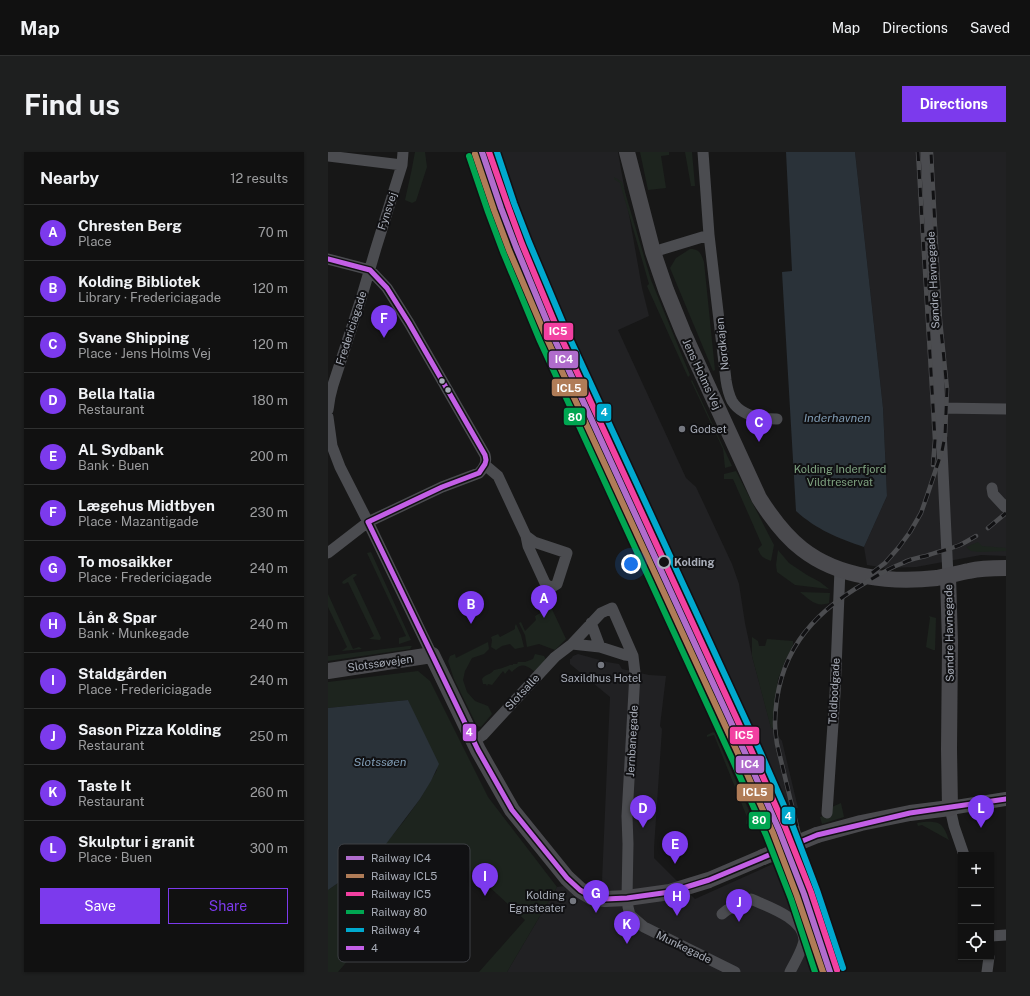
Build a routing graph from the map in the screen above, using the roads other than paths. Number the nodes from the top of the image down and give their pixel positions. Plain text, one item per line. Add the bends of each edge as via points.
1 (403, 152) edge
2 (627, 152) edge
3 (703, 152) edge
4 (926, 152) edge
5 (328, 156) edge
6 (402, 165) junction
7 (709, 235) junction
8 (653, 252) junction
9 (328, 258) edge
10 (370, 270) junction
11 (329, 397) edge
12 (940, 408) junction
13 (1006, 409) edge
14 (328, 410) edge
15 (328, 417) edge
16 (777, 419) dead end
17 (485, 464) junction
18 (992, 488) dead end
19 (1006, 505) edge
20 (368, 522) junction
21 (526, 536) junction
22 (329, 550) edge
23 (1006, 568) edge
24 (840, 570) junction
25 (948, 576) junction
26 (612, 608) joint
27 (591, 623) junction
28 (572, 644) junction
29 (600, 647) junction
30 (432, 655) junction
31 (633, 656) junction
32 (328, 671) edge
33 (474, 741) junction
34 (1006, 799) edge
35 (950, 808) junction
36 (827, 813) dead end
37 (963, 852) edge
38 (627, 898) junction
39 (722, 914) dead end
40 (1006, 935) edge
41 (994, 936) edge
42 (989, 960) edge
43 (735, 972) edge
44 (790, 972) edge
45 (987, 972) edge

1 - 6 street, Fynsvej
2 - 8 main road, Jens Holms Vej
3 - 7 street, Nordkajen
4 - 12 street, Søndre Havnegade
5 - 6 street
6 - 10 street, Fynsvej
7 - 8 street
7 - 16 street, Nordkajen via 729,394 742,412
8 - 24 main road, Jens Holms Vej via 683,332 760,498 774,520 802,549
9 - 10 street
10 - 11 street, Fredericiagade
10 - 17 street via 387,288 409,323 485,455
11 - 14 street, Fredericiagade
12 - 13 street
12 - 25 street, Søndre Havnegade
15 - 20 street via 332,446
17 - 20 street via 479,472
17 - 21 street via 498,476
18 - 19 street via 993,494
20 - 22 street
20 - 30 street
21 - 21 street via 545,583 552,587 557,584 567,553 534,542
23 - 25 main road, Jens Holms Vej via 971,570
24 - 25 main road, Jens Holms Vej via 857,575 886,578 919,579
24 - 36 street, Toldbodgade
25 - 35 main road, Søndre Havnegade
26 - 27 street, Slotsalle via 601,613
26 - 31 street, Jernbanegade
27 - 28 street, Slotsalle
27 - 29 street
28 - 29 street
28 - 33 street, Slotsalle via 555,657 483,735
29 - 31 street
30 - 32 main road, Slotssøvejen
30 - 33 main road
31 - 38 street, Jernbanegade via 635,673 627,816
33 - 38 main road via 512,810 567,878 592,897
34 - 35 street
35 - 37 street, Søndre Havnegade
35 - 38 main road, bridge via 875,820 817,835 709,880 670,892
38 - 43 street, Munkegade via 630,915 644,927
39 - 44 street via 751,899 793,920 804,939
40 - 41 street
42 - 45 street

